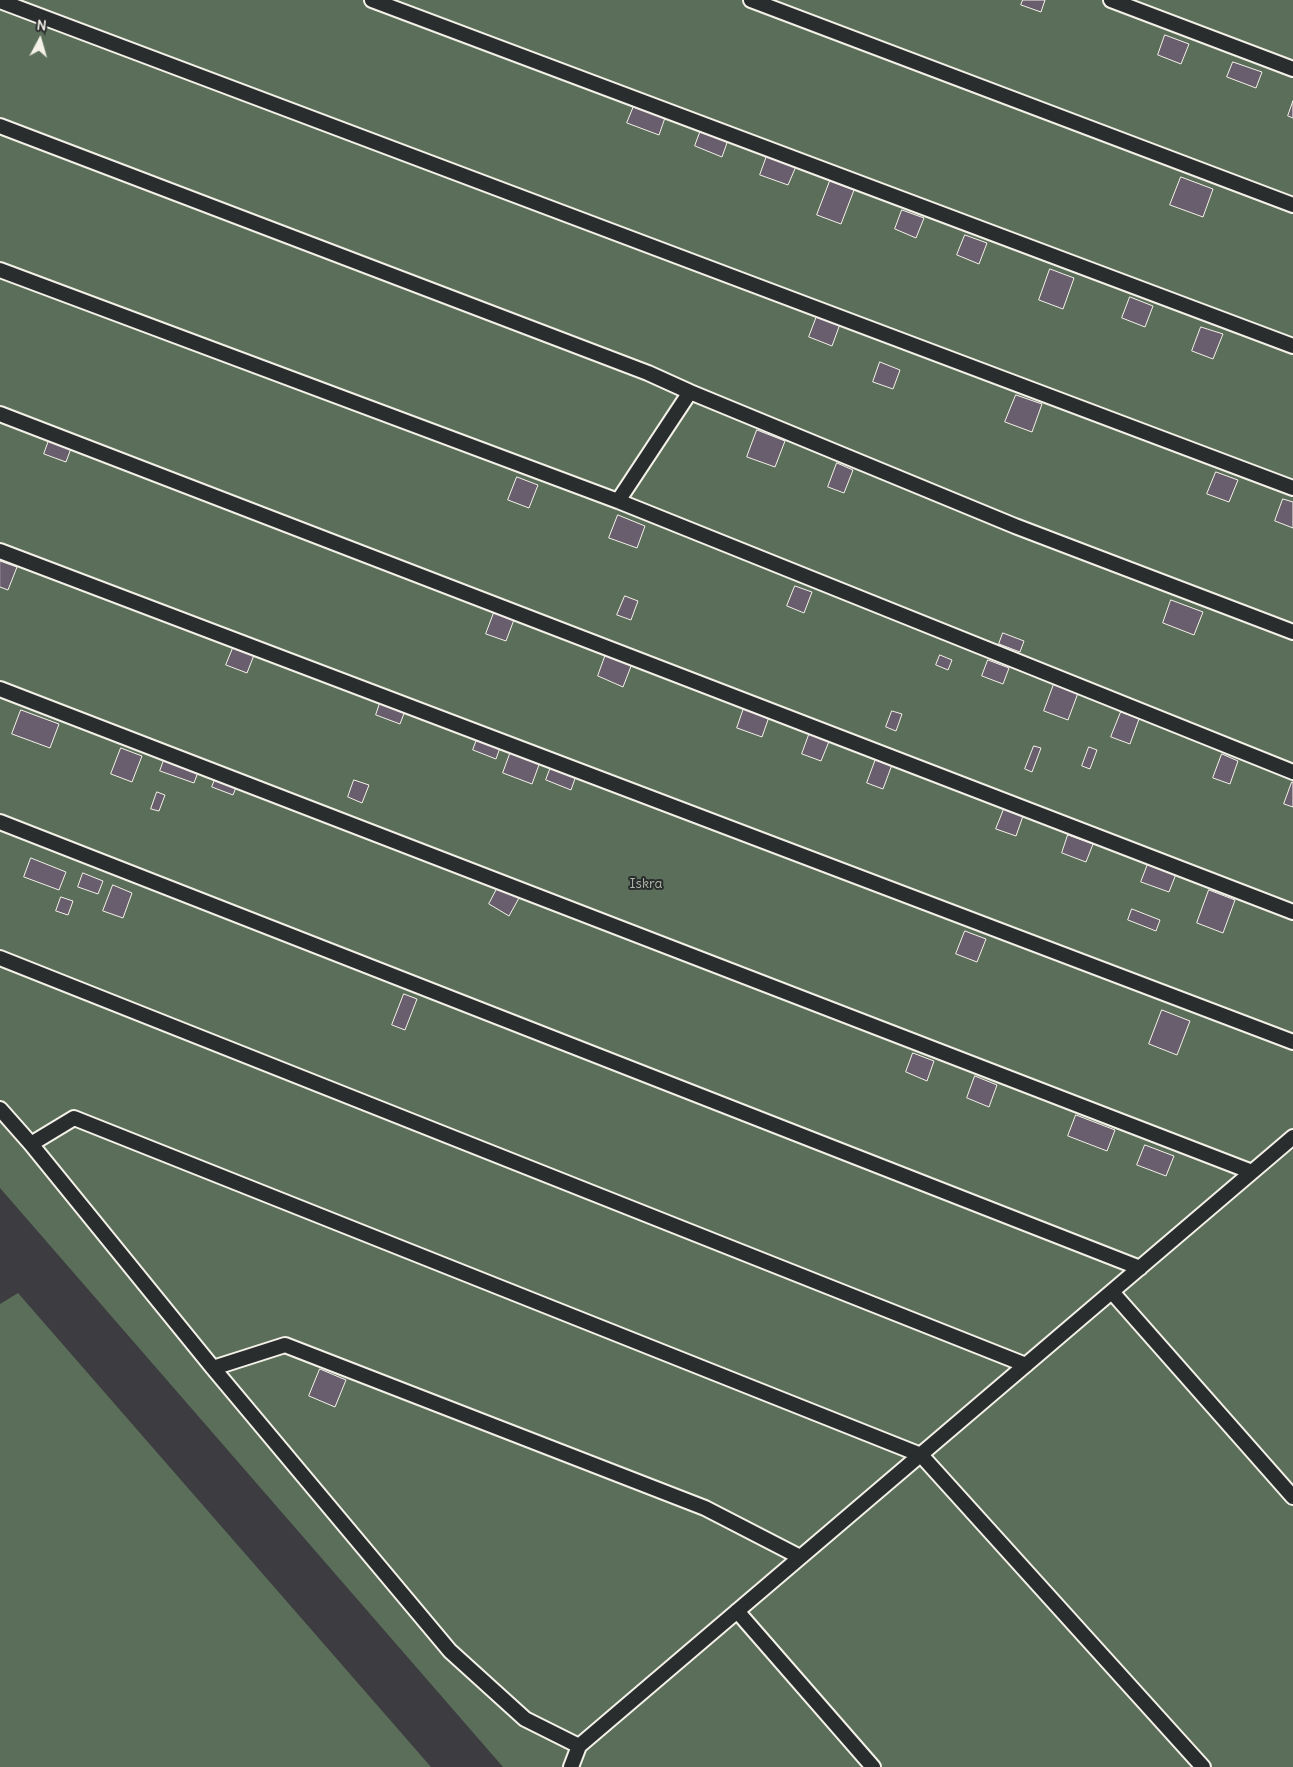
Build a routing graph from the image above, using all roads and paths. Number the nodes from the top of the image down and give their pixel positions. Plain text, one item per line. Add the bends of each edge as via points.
1 (372, 0) edge
2 (751, 0) edge
3 (1111, 0) edge
4 (0, 1) edge
5 (1293, 69) edge
6 (0, 126) edge
7 (1293, 205) edge
8 (0, 270) edge
9 (1293, 346) edge
10 (690, 392) junction
11 (0, 414) edge
12 (1293, 488) edge
13 (618, 501) junction
14 (0, 551) edge
15 (1293, 632) edge
16 (0, 689) edge
17 (1293, 772) edge
18 (0, 822) edge
19 (1293, 912) edge
20 (0, 958) edge
21 (1293, 1042) edge
22 (0, 1109) edge
23 (1293, 1137) edge
24 (31, 1144) junction
25 (1252, 1172) junction
26 (1140, 1268) junction
27 (1112, 1292) junction
28 (1026, 1365) junction
29 (213, 1368) junction
30 (921, 1455) junction
31 (1293, 1497) edge
32 (800, 1557) junction
33 (737, 1611) junction
34 (579, 1746) junction
35 (571, 1767) edge
36 (874, 1767) edge
37 (1203, 1767) edge

1 - 9 lane
2 - 7 lane
3 - 5 lane
4 - 12 lane
6 - 10 lane via 648,372
8 - 13 lane
10 - 13 lane
10 - 15 lane via 1015,526
11 - 19 lane
13 - 17 lane
14 - 21 lane
16 - 25 lane
18 - 26 lane
20 - 28 lane
22 - 24 lane
23 - 25 lane
24 - 29 lane
24 - 30 lane via 74,1118
25 - 26 lane
26 - 27 lane
27 - 28 lane
27 - 31 lane
28 - 30 lane
29 - 32 lane via 285,1345 706,1508
29 - 34 lane via 450,1651 525,1719
30 - 32 lane
30 - 37 lane
32 - 33 lane
33 - 34 lane
33 - 36 lane
34 - 35 lane

